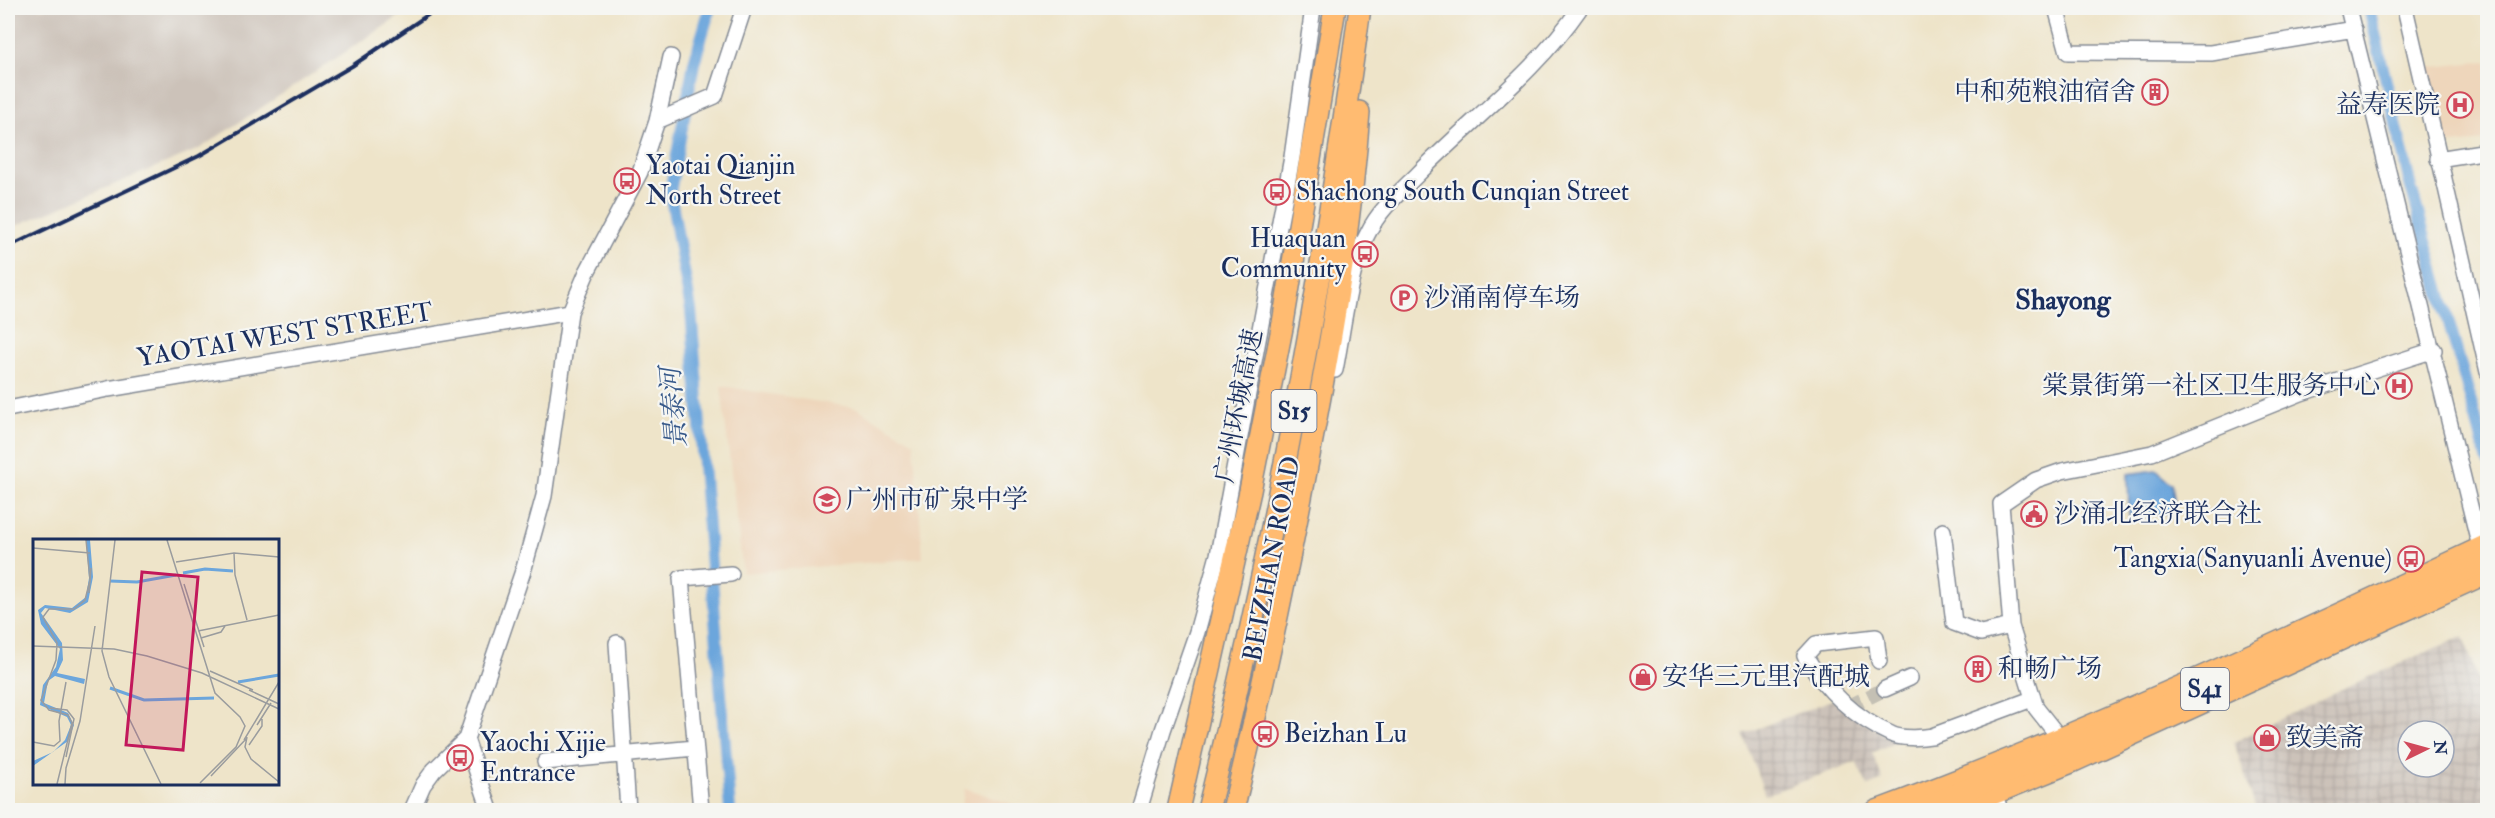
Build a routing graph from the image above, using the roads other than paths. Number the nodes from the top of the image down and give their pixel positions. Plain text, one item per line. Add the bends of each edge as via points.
1 (744, 8) edge
2 (1313, 8) edge
3 (1335, 8) edge
4 (1360, 8) edge
5 (1365, 8) edge
6 (1580, 8) edge
7 (2056, 8) edge
8 (2348, 8) edge
9 (2405, 8) edge
10 (2354, 28) junction
11 (671, 57) dead end
12 (657, 121) junction
13 (2487, 151) edge
14 (2438, 159) junction
15 (570, 312) junction
16 (2434, 350) junction
17 (2487, 372) edge
18 (8, 409) edge
19 (1943, 531) dead end
20 (2485, 550) edge
21 (731, 574) dead end
22 (2487, 574) edge
23 (2011, 626) junction
24 (617, 643) dead end
25 (1879, 661) dead end
26 (1910, 678) dead end
27 (1885, 689) tunnel mouth
28 (2032, 699) junction
29 (2059, 737) junction
30 (466, 740) junction
31 (695, 748) junction
32 (1194, 748) junction
33 (625, 755) junction
34 (545, 762) dead end
35 (1998, 803) edge
36 (412, 810) edge
37 (490, 810) edge
38 (628, 810) edge
39 (701, 810) edge
40 (1139, 810) edge
41 (1173, 810) edge
42 (1178, 810) edge
43 (1208, 810) edge
44 (1233, 810) edge
45 (1242, 810) edge
46 (1875, 810) edge
47 (1918, 810) edge
48 (1957, 810) edge

1 - 12 street via 715,96
2 - 40 street via 1292,157 1223,532 1197,632
3 - 32 highway, 广州环城高速 / S15 via 1281,334
4 - 43 highway, S15 via 1335,186 1307,343 1240,682
5 - 44 highway via 1354,174 1343,267 1288,570
6 - 45 street, BEIZHAN ROAD via 1534,64 1439,152 1381,212 1368,232 1352,287 1282,639
7 - 10 street via 2068,52 2211,53
8 - 10 street
9 - 14 street
10 - 16 street
11 - 12 street
12 - 15 street via 633,190 587,272
13 - 14 street
14 - 17 street
15 - 18 street, YAOTAI WEST STREET
15 - 30 street via 541,506
16 - 20 street
16 - 23 street via 2301,393 2152,453 2036,480 2001,504
19 - 23 street via 1954,623 1981,633
20 - 29 main road
20 - 47 highway, S41 via 2233,677
21 - 31 street via 681,578
22 - 35 main road
23 - 28 street
24 - 33 street
25 - 28 street via 1876,637 1816,644 1805,656 1817,675 1848,706 1893,736 1932,736
26 - 27 street
28 - 29 street
29 - 46 main road
30 - 36 street via 434,770
30 - 37 street
31 - 33 street
31 - 39 street
32 - 41 highway
32 - 42 highway, 广州环城高速 / S15
33 - 34 street
33 - 38 street
35 - 48 main road

